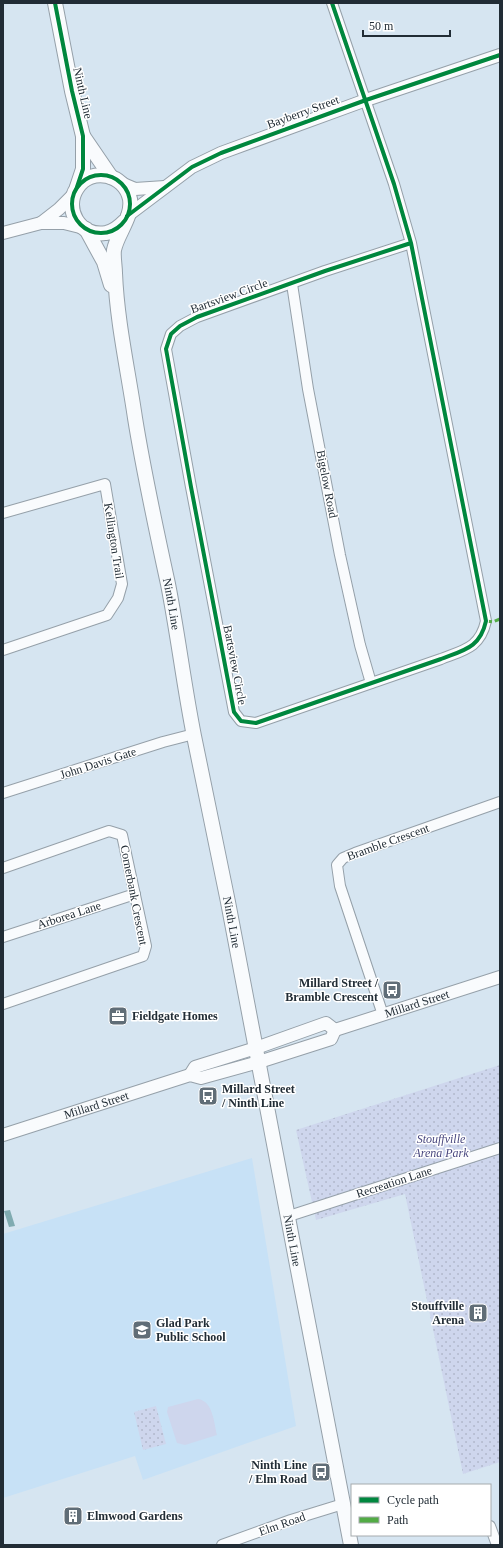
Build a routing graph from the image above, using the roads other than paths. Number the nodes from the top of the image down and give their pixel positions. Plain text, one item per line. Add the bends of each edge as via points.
1 (55, 3) edge
2 (332, 3) edge
3 (500, 55) edge
4 (366, 100) junction
5 (83, 136) junction
6 (116, 180) junction
7 (165, 187) junction
8 (75, 191) junction
9 (126, 219) junction
10 (41, 223) junction
11 (85, 229) junction
12 (3, 233) edge
13 (411, 243) junction
14 (292, 284) junction
15 (116, 298) junction
16 (3, 513) edge
17 (3, 650) edge
18 (371, 683) junction
19 (194, 734) junction
20 (3, 793) edge
21 (500, 802) edge
22 (3, 868) edge
23 (135, 894) junction
24 (3, 937) edge
25 (500, 977) edge
26 (3, 1004) edge
27 (383, 1016) junction
28 (335, 1030) junction
29 (256, 1048) junction
30 (259, 1062) junction
31 (190, 1075) junction
32 (3, 1135) edge
33 (500, 1148) edge
34 (289, 1216) junction
35 (343, 1504) junction
36 (491, 1529) edge
37 (222, 1545) edge
38 (351, 1545) edge
39 (497, 1545) edge

1 - 5 main road, Ninth Line
2 - 4 street, Bartsview Circle
3 - 4 street, Bayberry Street
4 - 7 street, Bayberry Street via 221,153 192,168
4 - 13 street, Bartsview Circle
5 - 6 main road, Ninth Line
5 - 8 main road, Ninth Line via 83,169
6 - 7 street via 135,189
6 - 8 main road via 106,175 94,176 83,181
6 - 9 main road via 125,188 130,198 130,210
7 - 9 street, Bayberry Street
8 - 10 street via 60,209
8 - 11 main road via 71,202 73,215
9 - 11 main road via 116,229 106,233 92,233
9 - 15 main road, Ninth Line via 114,251
10 - 11 street via 64,223
10 - 12 street
11 - 15 main road, Ninth Line via 104,262
13 - 14 street, Bartsview Circle
13 - 18 street, Bartsview Circle via 486,621 480,638 467,648
14 - 18 street, Bigelow Road via 308,388 337,540
14 - 18 street, Bartsview Circle via 230,305 180,326 172,334 166,349 234,712 241,721 256,723
15 - 19 main road, Ninth Line via 150,501
16 - 17 street, Kellington Trail via 105,484 122,584 118,598 107,615
19 - 20 street, John Davis Gate
19 - 29 main road, Ninth Line
21 - 27 street, Bramble Crescent via 355,853 343,858 338,865 340,886
22 - 23 street, Cornerbank Crescent via 109,831 122,835
23 - 24 street, Arborea Lane
23 - 26 street, Cornerbank Crescent via 146,946 143,956
25 - 27 street, Millard Street
27 - 28 street, Millard Street
28 - 29 street, Millard Street via 326,1023
28 - 30 street, Millard Street via 331,1039
29 - 30 main road, Ninth Line
29 - 31 street, Millard Street via 195,1067
30 - 31 street, Millard Street via 200,1078
30 - 34 main road, Ninth Line
31 - 32 street, Millard Street
33 - 34 street, Recreation Lane
34 - 35 main road, Ninth Line
35 - 37 street, Elm Road
35 - 38 main road, Ninth Line
36 - 39 street

